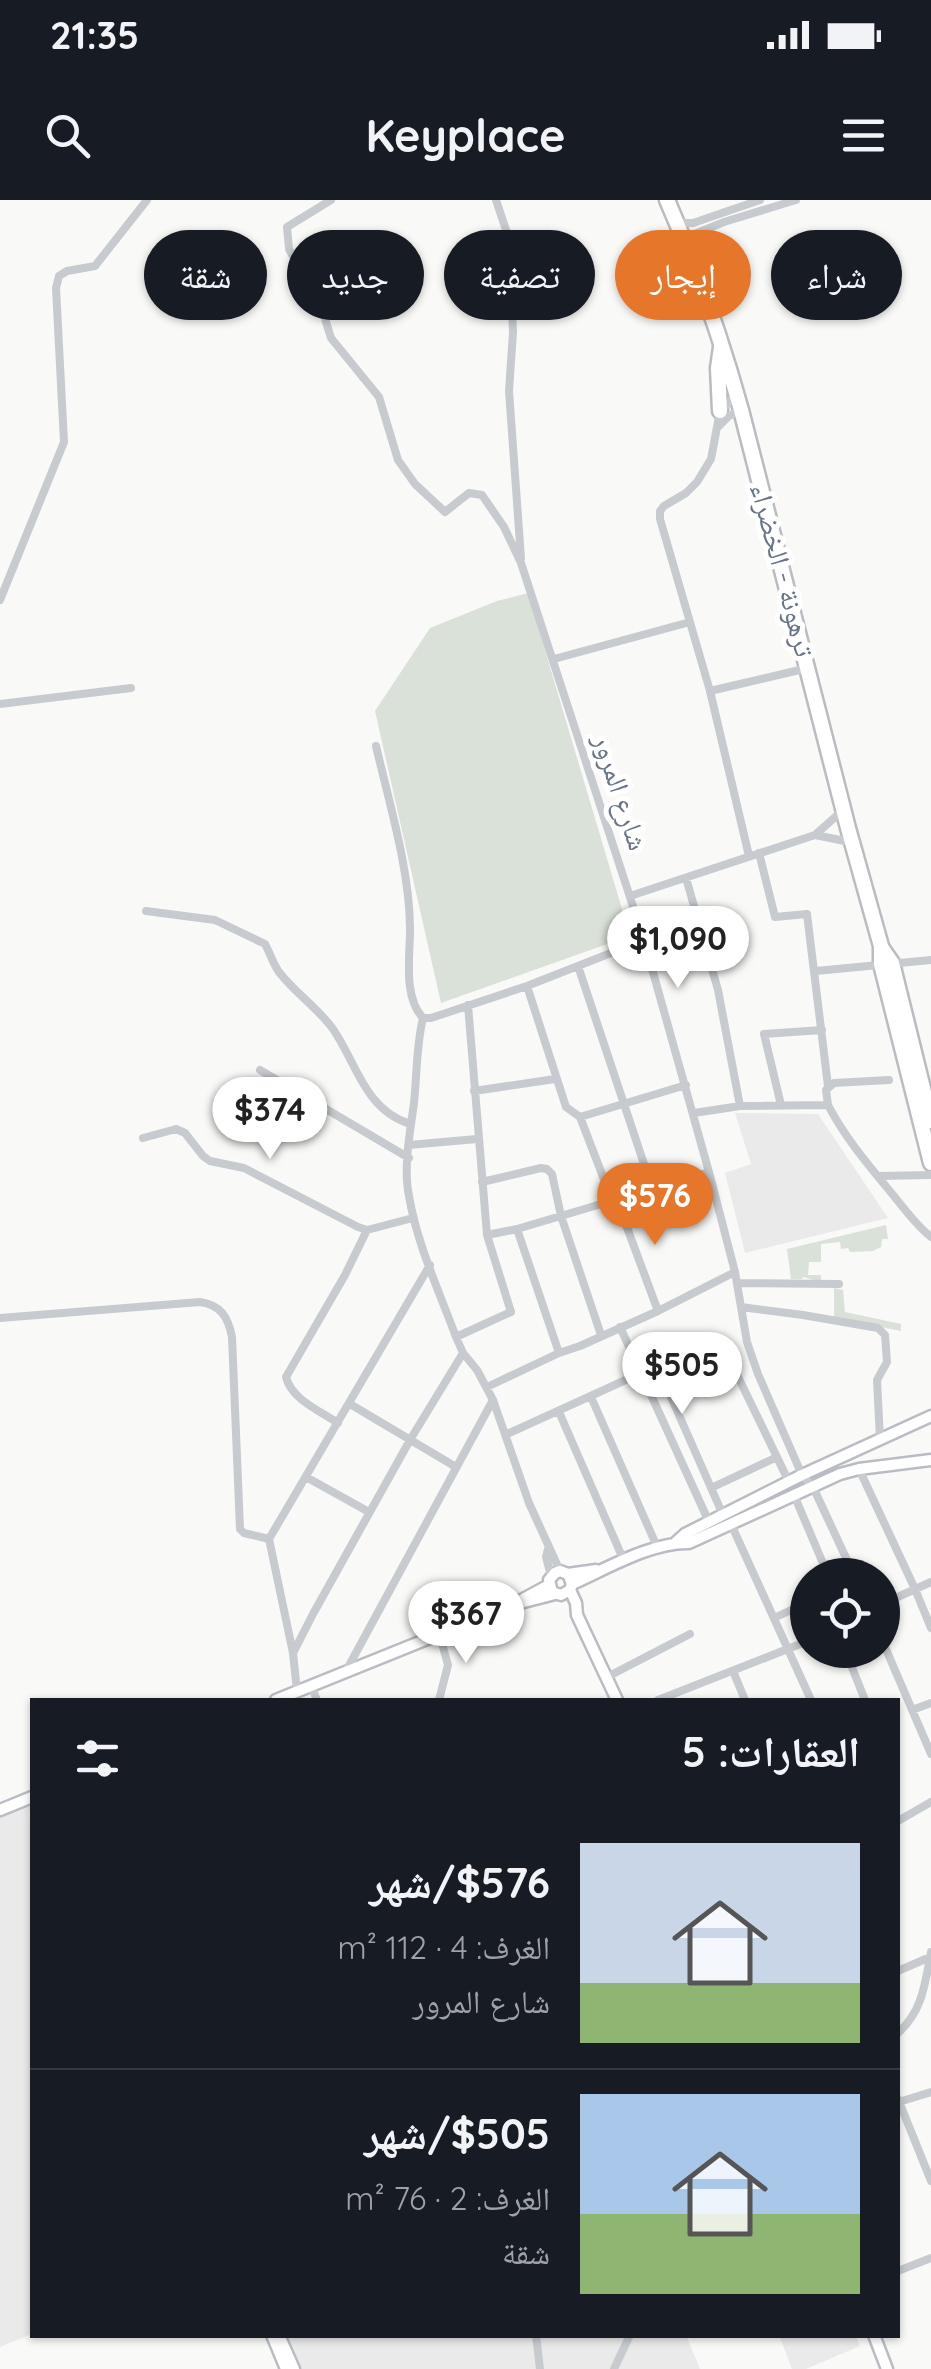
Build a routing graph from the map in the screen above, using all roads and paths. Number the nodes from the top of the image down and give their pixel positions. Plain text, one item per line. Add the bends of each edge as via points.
1 (147, 200) edge
2 (331, 200) edge
3 (496, 200) edge
4 (667, 200) edge
5 (724, 200) edge
6 (760, 200) edge
7 (796, 200) edge
8 (722, 218) junction
9 (677, 223) junction
10 (680, 230) edge
11 (702, 230) edge
12 (714, 320) edge
13 (722, 342) junction
14 (737, 394) junction
15 (742, 410) junction
16 (720, 411) junction
17 (717, 428) junction
18 (521, 563) junction
19 (0, 600) edge
20 (690, 622) junction
21 (554, 658) junction
22 (808, 668) junction
23 (131, 688) dead end
24 (710, 691) junction
25 (0, 704) edge
26 (376, 746) dead end
27 (844, 810) junction
28 (815, 835) junction
29 (852, 842) junction
30 (759, 853) junction
31 (749, 856) junction
32 (686, 878) junction
33 (630, 896) junction
34 (146, 910) dead end
35 (644, 940) junction
36 (931, 960) edge
37 (887, 964) junction
38 (578, 966) junction
39 (816, 971) junction
40 (526, 986) junction
41 (468, 1005) junction
42 (423, 1018) junction
43 (822, 1030) junction
44 (260, 1070) dead end
45 (555, 1079) junction
46 (889, 1080) dead end
47 (686, 1085) junction
48 (828, 1086) junction
49 (474, 1091) junction
50 (623, 1104) junction
51 (780, 1105) junction
52 (828, 1105) junction
53 (740, 1106) junction
54 (694, 1113) junction
55 (580, 1117) junction
56 (931, 1121) edge
57 (410, 1124) junction
58 (143, 1138) dead end
59 (477, 1139) junction
60 (409, 1145) junction
61 (409, 1158) junction
62 (931, 1163) edge
63 (710, 1172) junction
64 (931, 1175) edge
65 (878, 1176) junction
66 (482, 1182) junction
67 (652, 1188) junction
68 (614, 1199) junction
69 (561, 1216) junction
70 (413, 1218) junction
71 (517, 1229) junction
72 (367, 1230) junction
73 (487, 1235) junction
74 (931, 1237) edge
75 (430, 1264) junction
76 (734, 1272) junction
77 (736, 1283) junction
78 (839, 1284) dead end
79 (740, 1307) junction
80 (658, 1311) junction
81 (0, 1318) edge
82 (620, 1327) junction
83 (602, 1335) junction
84 (456, 1336) junction
85 (559, 1352) junction
86 (464, 1353) junction
87 (641, 1372) junction
88 (487, 1387) junction
89 (591, 1398) junction
90 (494, 1400) junction
91 (350, 1404) junction
92 (559, 1412) junction
93 (931, 1416) edge
94 (338, 1423) junction
95 (507, 1434) junction
96 (880, 1439) junction
97 (410, 1440) junction
98 (777, 1457) junction
99 (931, 1460) edge
100 (456, 1467) junction
101 (859, 1468) junction
102 (802, 1475) junction
103 (306, 1478) junction
104 (789, 1482) junction
105 (812, 1487) junction
106 (711, 1488) junction
107 (794, 1495) junction
108 (369, 1512) junction
109 (727, 1520) junction
110 (709, 1522) junction
111 (269, 1539) junction
112 (675, 1543) junction
113 (658, 1549) junction
114 (821, 1558) edge
115 (846, 1558) edge
116 (624, 1561) junction
117 (931, 1582) edge
118 (560, 1584) junction
119 (915, 1589) junction
120 (900, 1596) edge
121 (790, 1610) edge
122 (774, 1618) junction
123 (931, 1628) edge
124 (439, 1633) junction
125 (690, 1634) dead end
126 (789, 1650) junction
127 (294, 1653) junction
128 (853, 1668) edge
129 (891, 1668) edge
130 (734, 1671) junction
131 (345, 1673) junction
132 (607, 1677) junction
133 (311, 1686) junction
134 (695, 1686) junction
135 (297, 1691) junction
136 (281, 1698) edge
137 (315, 1698) edge
138 (439, 1698) edge
139 (616, 1698) edge
140 (663, 1698) edge
141 (699, 1698) edge
142 (744, 1698) edge
143 (809, 1698) edge
144 (865, 1698) edge
145 (902, 1700) edge
146 (931, 1703) edge
147 (912, 1710) junction
148 (931, 1754) edge
149 (30, 1798) edge
150 (931, 1802) edge
151 (0, 1810) edge
152 (900, 1820) edge
153 (930, 1955) edge
154 (900, 1970) edge
155 (921, 2001) junction
156 (931, 2006) edge
157 (900, 2030) edge
158 (931, 2092) edge
159 (900, 2100) edge
160 (900, 2105) edge
161 (931, 2182) edge
162 (931, 2258) edge
163 (900, 2270) edge
164 (277, 2338) edge
165 (278, 2338) edge
166 (536, 2338) edge
167 (629, 2338) edge
168 (875, 2338) edge
169 (286, 2369) edge
170 (294, 2369) edge
171 (540, 2369) edge
172 (614, 2369) edge
173 (888, 2369) edge

1 - 19 street via 95,266 59,276 64,442
2 - 18 street, شارع المرور via 295,220 286,233 318,293 332,338 378,397 398,460 415,484 445,512 469,493 482,496
3 - 18 street via 509,239 509,391
4 - 9 highway, ترهونة - الخضراء
5 - 8 street
6 - 8 street
7 - 8 street
8 - 9 street
8 - 11 street
9 - 10 highway, ترهونة - الخضراء
12 - 13 highway, ترهونة - الخضراء
13 - 14 highway, ترهونة - الخضراء
13 - 16 highway
14 - 15 highway, ترهونة - الخضراء
14 - 16 street
15 - 17 street
15 - 22 highway, ترهونة - الخضراء
16 - 17 street
17 - 20 street via 697,482 660,512
18 - 21 street, شارع المرور
20 - 21 street
20 - 24 street
21 - 33 street, شارع المرور
22 - 24 street
22 - 27 highway, ترهونة - الخضراء
23 - 25 street
24 - 31 street
26 - 42 street via 407,896 412,998
27 - 28 street
27 - 29 highway, ترهونة - الخضراء
28 - 29 street
28 - 30 street
29 - 37 highway, ترهونة - الخضراء
30 - 31 street
30 - 39 street via 775,916 807,914
31 - 32 street
32 - 33 street
32 - 53 street via 718,990
33 - 35 street, شارع المرور
34 - 57 street via 215,920 265,944 277,970 332,1028 384,1112
35 - 38 street
35 - 47 street, شارع المرور
36 - 37 street
37 - 39 street
37 - 56 highway
37 - 62 highway
38 - 40 street
38 - 50 street
39 - 43 street
40 - 41 street
40 - 45 street
41 - 42 street
41 - 49 street
42 - 57 street
43 - 48 street
43 - 51 street via 764,1034
44 - 61 street
45 - 49 street
45 - 55 street via 566,1107
46 - 48 street
47 - 50 street
47 - 54 street, شارع المرور
48 - 52 street
49 - 59 street
50 - 55 street
50 - 67 street
51 - 52 street
51 - 53 street
52 - 65 street
53 - 54 street
54 - 63 street, شارع المرور
55 - 68 street
57 - 60 street
58 - 72 street via 185,1133 210,1160 244,1168
59 - 60 street
59 - 66 street
60 - 61 street
61 - 70 street
63 - 67 street
63 - 76 street, شارع المرور
64 - 65 street
65 - 74 street
66 - 69 street via 547,1168
66 - 73 street
67 - 68 street
68 - 69 street
68 - 80 street
69 - 71 street
69 - 83 street
70 - 72 street
70 - 75 street
71 - 73 street
71 - 85 street
72 - 94 street via 286,1376 293,1392
73 - 84 street via 512,1312
75 - 84 street
75 - 91 street
76 - 77 street, شارع المرور
76 - 80 street
77 - 78 street
77 - 79 street, شارع المرور
79 - 96 street via 878,1328 887,1362 877,1380
79 - 102 street, شارع المرور via 758,1374
80 - 82 street
81 - 111 street via 200,1302 218,1308 232,1337 240,1529
82 - 83 street
82 - 87 street
83 - 85 street
84 - 86 street
85 - 88 street
86 - 88 street
86 - 97 street
87 - 89 street
87 - 110 street
88 - 90 street
89 - 92 street
89 - 113 street
90 - 95 street
90 - 100 street
91 - 94 street
91 - 97 street
92 - 95 street
92 - 116 street
93 - 96 street
94 - 103 street
95 - 118 street
96 - 102 street
97 - 100 street
97 - 108 street
98 - 104 street
98 - 106 street
98 - 106 street via 726,1352 664,1381
99 - 101 street
100 - 131 street
101 - 105 street
101 - 119 street
102 - 104 street
102 - 105 street, شارع المرور
103 - 108 street
103 - 111 street
104 - 109 street
105 - 107 street
105 - 115 street, شارع المرور
106 - 109 street
107 - 109 street
107 - 114 street
108 - 127 street
109 - 110 street
109 - 112 street via 689,1543
109 - 122 street
110 - 112 street
111 - 127 street
112 - 113 street
113 - 116 street
116 - 118 street
117 - 119 street
118 - 124 street
118 - 132 street via 576,1604
119 - 120 street
119 - 123 street
121 - 122 street
122 - 126 street
124 - 131 street
124 - 138 street via 448,1664
125 - 132 street
126 - 130 street
126 - 143 street
127 - 135 street
128 - 144 street
129 - 145 street
130 - 134 street
130 - 142 street
131 - 133 street
132 - 139 street
133 - 135 street
133 - 137 street
134 - 140 street
134 - 141 street
135 - 136 street
145 - 147 street
146 - 147 street
147 - 148 street
149 - 151 street
150 - 152 street
153 - 154 street
153 - 155 street
155 - 156 street
155 - 157 street
158 - 159 street
160 - 161 street
162 - 163 street
164 - 169 street
165 - 170 street
166 - 171 street
167 - 172 street
168 - 173 street

